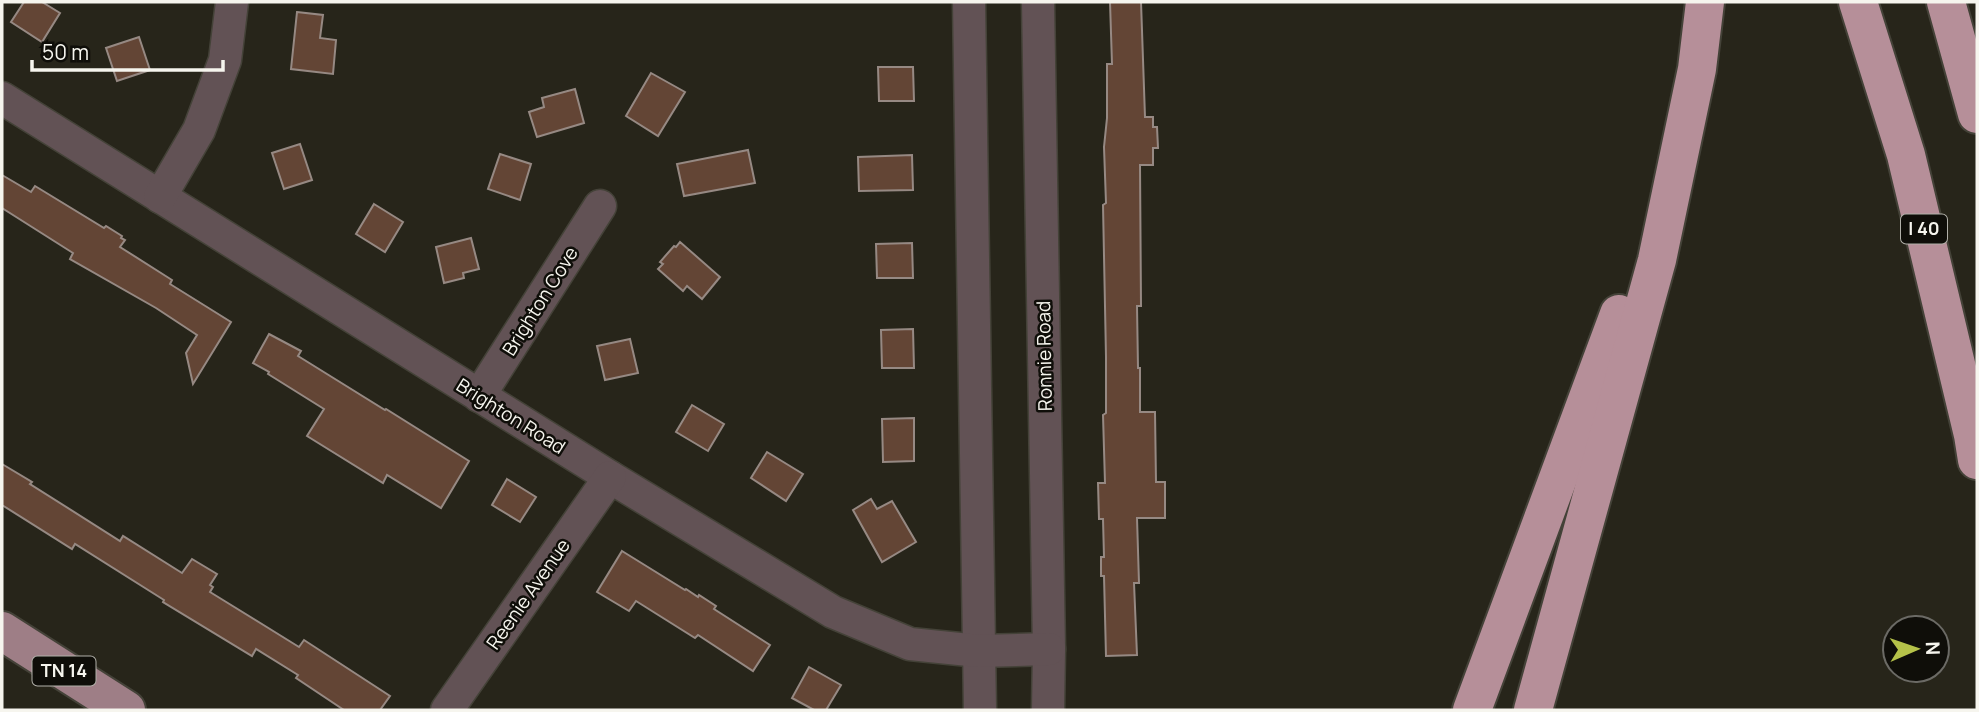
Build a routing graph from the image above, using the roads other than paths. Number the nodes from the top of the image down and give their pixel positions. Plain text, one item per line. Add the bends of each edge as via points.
1 (232, 2) edge
2 (969, 2) edge
3 (1038, 2) edge
4 (1705, 2) edge
5 (1858, 2) edge
6 (1946, 2) edge
7 (1697, 69) junction
8 (2, 98) edge
9 (1977, 114) edge
10 (160, 197) junction
11 (600, 206) dead end
12 (479, 396) junction
13 (1977, 460) edge
14 (610, 477) junction
15 (2, 631) edge
16 (1049, 649) junction
17 (979, 651) junction
18 (127, 710) edge
19 (447, 710) edge
20 (980, 710) edge
21 (1048, 710) edge
22 (1472, 710) edge
23 (1534, 710) edge

1 - 10 street via 225,60 199,130
2 - 17 street
3 - 16 street, Ronnie Road
4 - 7 highway
5 - 13 highway, I 40 via 1906,155
6 - 9 highway
7 - 22 highway via 1639,261
7 - 23 highway via 1657,260
8 - 10 street, Brighton Road
10 - 12 street, Brighton Road
11 - 12 street, Brighton Cove
12 - 14 street, Brighton Road
14 - 17 street, Brighton Road via 833,612 910,644
14 - 19 street, Reenie Avenue
15 - 18 main road, TN 14
16 - 17 street, Brighton Road
16 - 21 street, Ronnie Road
17 - 20 street

